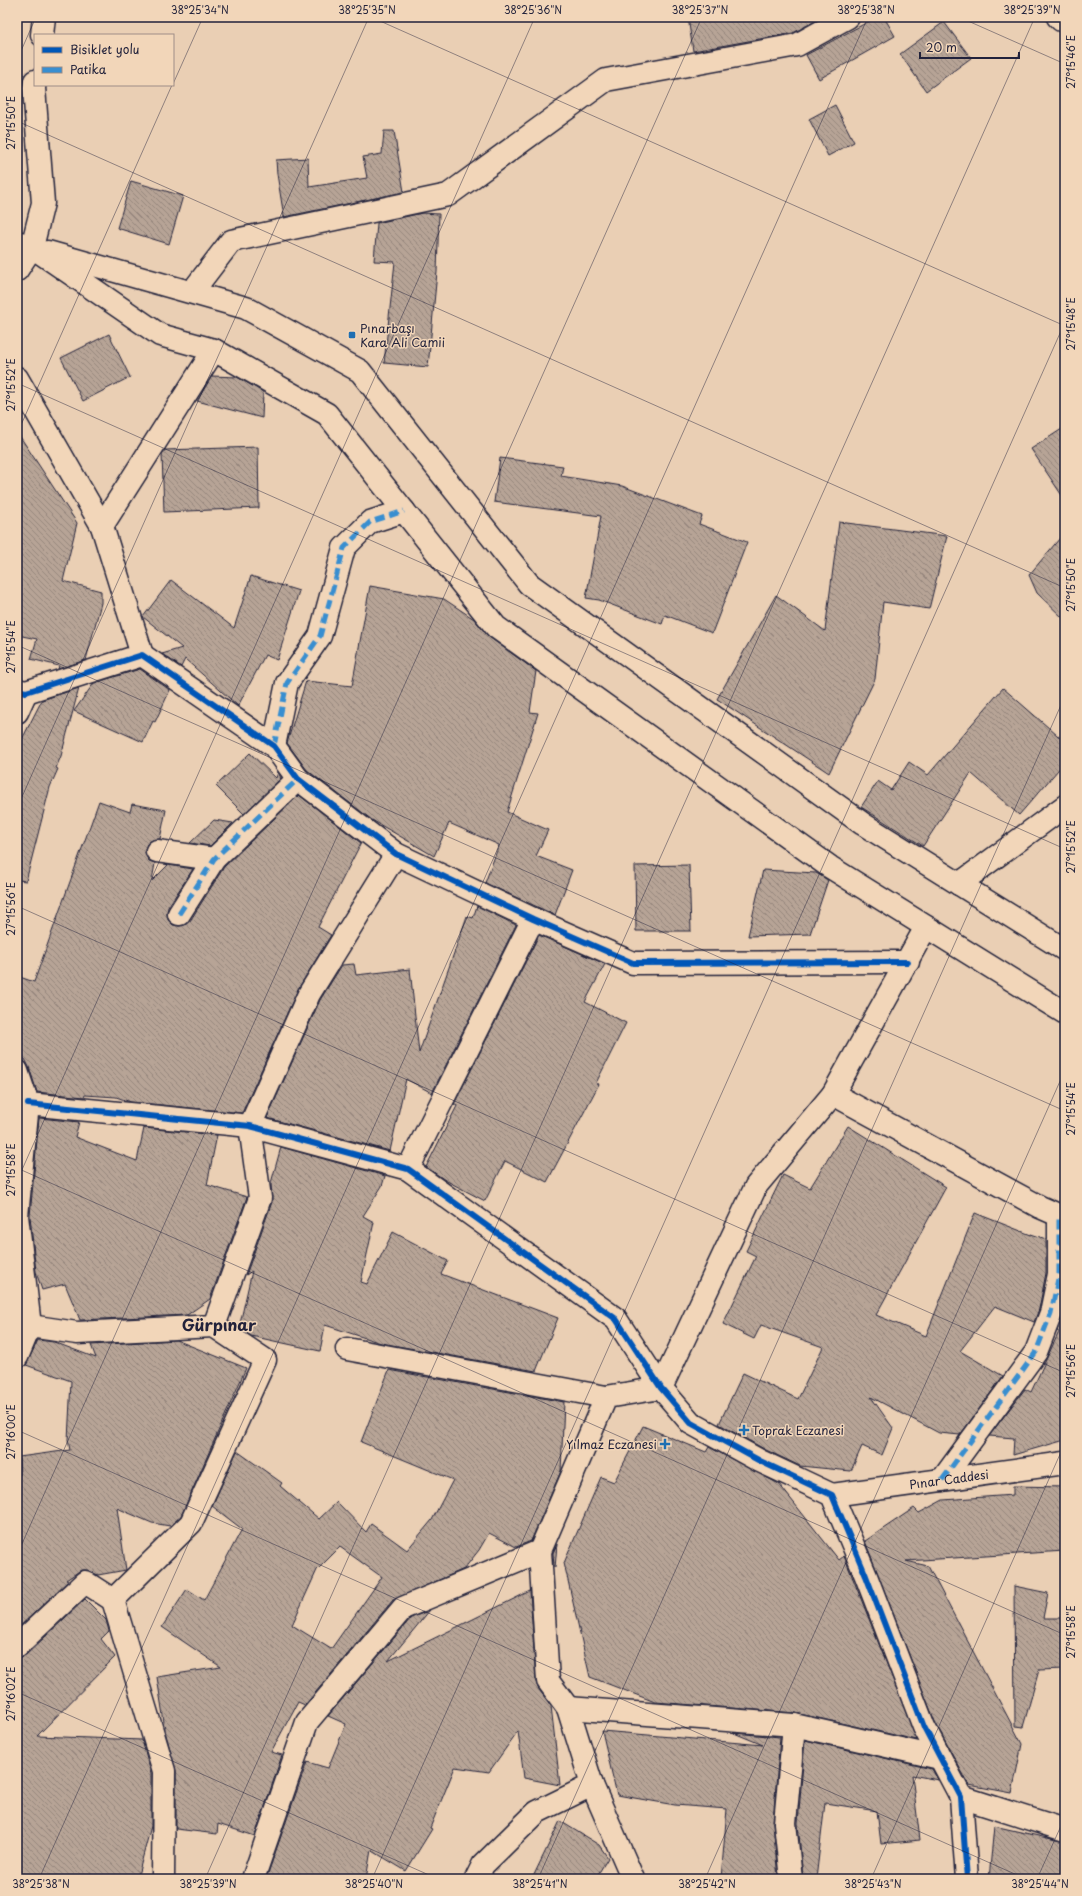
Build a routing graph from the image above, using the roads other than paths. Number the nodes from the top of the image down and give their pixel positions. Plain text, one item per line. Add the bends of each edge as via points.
1 (44, 17) edge
2 (848, 17) edge
3 (42, 34) edge
4 (34, 86) edge
5 (24, 244) edge
6 (17, 270) edge
7 (192, 292) junction
8 (214, 350) junction
9 (17, 378) edge
10 (404, 511) junction
11 (102, 526) junction
12 (142, 655) junction
13 (21, 691) edge
14 (17, 712) edge
15 (274, 746) junction
16 (298, 779) junction
17 (1065, 806) edge
18 (156, 851) dead end
19 (396, 854) junction
20 (214, 859) junction
21 (959, 884) junction
22 (179, 914) dead end
23 (533, 919) junction
24 (926, 927) junction
25 (1065, 950) edge
26 (908, 962) junction
27 (1065, 1014) edge
28 (17, 1071) edge
29 (833, 1094) junction
30 (28, 1104) junction
31 (250, 1126) junction
32 (408, 1169) junction
33 (1062, 1216) edge
34 (30, 1326) junction
35 (214, 1326) junction
36 (347, 1349) dead end
37 (17, 1357) edge
38 (661, 1388) junction
39 (606, 1397) junction
40 (1065, 1463) edge
41 (942, 1480) junction
42 (832, 1495) junction
43 (540, 1551) junction
44 (113, 1600) junction
45 (17, 1646) edge
46 (568, 1708) junction
47 (794, 1725) junction
48 (940, 1758) junction
49 (592, 1785) junction
50 (961, 1797) junction
51 (1065, 1830) edge
52 (163, 1879) edge
53 (253, 1879) edge
54 (476, 1879) edge
55 (633, 1879) edge
56 (791, 1879) edge
57 (967, 1879) edge

1 - 3 street
2 - 7 street via 797,45 606,80 448,195 231,240
4 - 5 street via 43,203
5 - 6 street
5 - 7 street
5 - 8 street via 160,335
7 - 21 street via 246,308 360,371 528,584 863,824
8 - 10 street via 327,414
8 - 11 street
9 - 11 street
10 - 15 street via 370,522 344,548 320,636 287,683
10 - 24 street via 496,627 830,867
11 - 12 street
12 - 13 street
12 - 15 street
13 - 14 street
15 - 16 street
16 - 19 street
16 - 20 street
17 - 21 street
18 - 20 street
19 - 23 street
19 - 31 street via 309,994
20 - 22 street
21 - 25 street
23 - 26 street via 633,963
23 - 32 street
24 - 26 street
24 - 27 street
26 - 29 street
28 - 30 street
29 - 33 street via 1040,1207
29 - 38 street via 756,1186
30 - 31 street
30 - 34 street via 17,1216
31 - 32 street
31 - 35 street via 260,1198
32 - 38 street via 616,1319
33 - 41 street via 1059,1274 1051,1313 1036,1352
34 - 35 street via 77,1333
34 - 37 street
35 - 44 street via 265,1360 191,1523
36 - 39 street
38 - 39 street
38 - 42 street via 691,1423 760,1461
39 - 43 street
40 - 41 street, Pınar Caddesi
41 - 42 street, Pınar Caddesi
42 - 48 street via 924,1727
43 - 46 street via 548,1681
43 - 53 street via 403,1608 307,1722
44 - 45 street via 85,1582
44 - 52 street via 164,1771
46 - 47 street
46 - 49 street
47 - 48 street
47 - 56 street via 785,1823
48 - 50 street
49 - 54 street via 537,1812 483,1865
49 - 55 street
50 - 51 street
50 - 57 street

